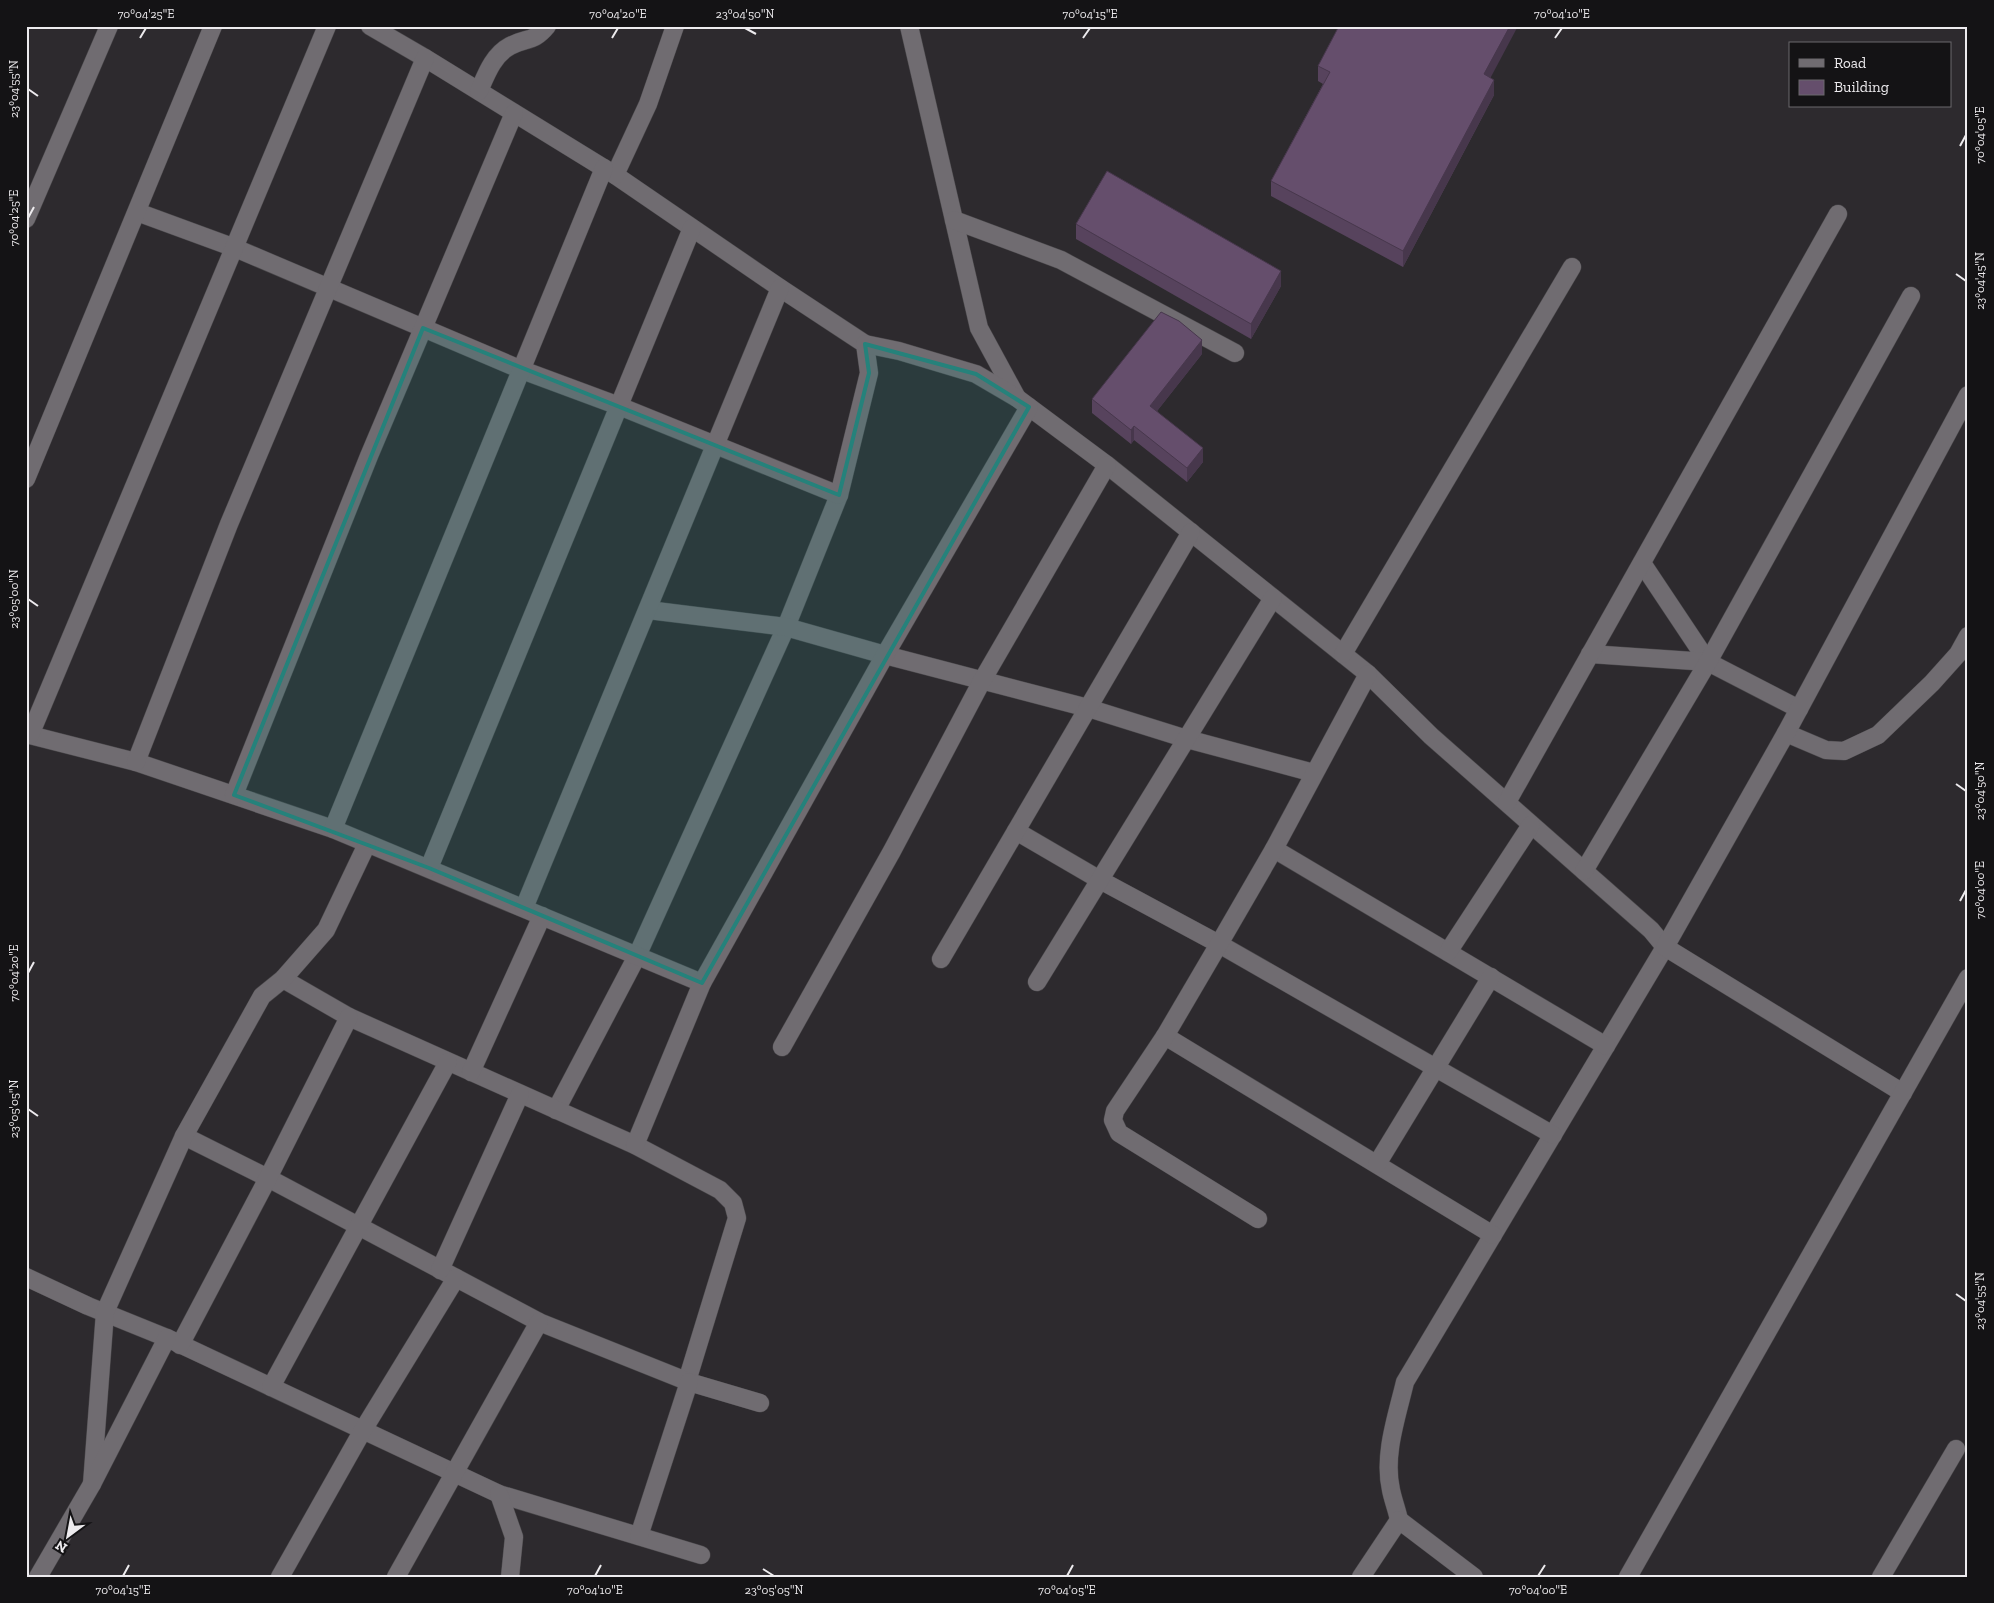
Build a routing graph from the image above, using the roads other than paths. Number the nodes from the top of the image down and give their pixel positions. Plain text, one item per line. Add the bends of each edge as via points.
1 (109, 26) edge
2 (213, 26) edge
3 (327, 26) edge
4 (370, 26) edge
5 (547, 26) edge
6 (675, 26) edge
7 (908, 26) edge
8 (400, 34) edge
9 (426, 58) junction
10 (479, 91) junction
11 (514, 113) junction
12 (610, 172) junction
13 (137, 212) junction
14 (1838, 214) dead end
15 (26, 220) edge
16 (954, 220) junction
17 (692, 228) junction
18 (235, 248) junction
19 (1572, 268) dead end
20 (780, 288) junction
21 (328, 289) junction
22 (1911, 296) dead end
23 (423, 328) junction
24 (865, 344) junction
25 (1235, 353) dead end
26 (522, 370) junction
27 (1968, 395) edge
28 (1023, 402) junction
29 (619, 406) junction
30 (716, 445) junction
31 (1107, 465) junction
32 (26, 479) edge
33 (839, 495) junction
34 (1191, 532) junction
35 (1642, 563) junction
36 (1274, 598) junction
37 (648, 610) junction
38 (786, 627) junction
39 (1968, 636) edge
40 (1343, 654) junction
41 (1590, 654) junction
42 (885, 655) junction
43 (1708, 662) junction
44 (1368, 674) junction
45 (984, 679) junction
46 (1088, 708) junction
47 (1799, 709) junction
48 (1786, 733) junction
49 (28, 734) edge
50 (1187, 739) junction
51 (136, 762) junction
52 (1314, 774) junction
53 (234, 796) junction
54 (1507, 802) junction
55 (1532, 825) junction
56 (333, 829) junction
57 (1016, 830) junction
58 (367, 844) junction
59 (1274, 849) junction
60 (429, 868) junction
61 (1584, 870) junction
62 (1100, 880) junction
63 (524, 908) junction
64 (542, 916) junction
65 (1219, 944) junction
66 (1665, 947) junction
67 (1448, 952) junction
68 (637, 956) junction
69 (941, 959) dead end
70 (1491, 977) junction
71 (1968, 978) edge
72 (283, 979) junction
73 (1037, 982) dead end
74 (702, 983) junction
75 (349, 1017) junction
76 (1165, 1036) junction
77 (1606, 1046) junction
78 (782, 1047) dead end
79 (448, 1062) junction
80 (1436, 1067) junction
81 (471, 1072) junction
82 (1903, 1093) junction
83 (520, 1094) junction
84 (556, 1110) junction
85 (1553, 1135) junction
86 (184, 1136) junction
87 (635, 1145) junction
88 (1377, 1164) junction
89 (268, 1178) junction
90 (1258, 1219) dead end
91 (358, 1226) junction
92 (1493, 1235) junction
93 (440, 1270) junction
94 (26, 1277) edge
95 (456, 1278) junction
96 (105, 1312) junction
97 (539, 1322) junction
98 (173, 1341) junction
99 (688, 1382) junction
100 (271, 1387) junction
101 (760, 1403) dead end
102 (363, 1430) junction
103 (1956, 1449) dead end
104 (456, 1474) junction
105 (92, 1484) junction
106 (499, 1494) junction
107 (1400, 1520) junction
108 (639, 1536) junction
109 (701, 1554) dead end
110 (1464, 1574) edge
111 (38, 1577) edge
112 (280, 1577) edge
113 (396, 1577) edge
114 (510, 1577) edge
115 (1361, 1577) edge
116 (1628, 1577) edge
117 (1881, 1577) edge

1 - 15 street
2 - 13 street
3 - 18 street
4 - 8 street
5 - 10 street via 538,37 509,46 492,63
6 - 12 street via 648,104
7 - 16 street
8 - 9 street
9 - 10 street
9 - 21 street
10 - 11 street
11 - 12 street
11 - 23 street
12 - 17 street
12 - 26 street
13 - 18 street
13 - 32 street
14 - 35 street
16 - 25 street via 1061,260
16 - 28 street via 979,328
17 - 20 street
17 - 29 street
18 - 21 street
18 - 49 street
19 - 40 street
20 - 24 street
20 - 30 street
21 - 23 street
21 - 51 street via 229,524
22 - 43 street
23 - 26 street
23 - 53 street
24 - 28 street via 976,374
24 - 33 street via 869,373
26 - 29 street
26 - 56 street
27 - 47 street
28 - 31 street
28 - 42 street
29 - 30 street
29 - 60 street
30 - 33 street
30 - 37 street
31 - 34 street
31 - 45 street
33 - 38 street
34 - 36 street
34 - 46 street
35 - 41 street
35 - 43 street
36 - 40 street
36 - 50 street
37 - 38 street
37 - 63 street
38 - 42 street
38 - 68 street
39 - 48 street via 1958,654 1932,683 1878,735 1844,751 1826,750
40 - 44 street
41 - 43 street
41 - 54 street
42 - 45 street
42 - 74 street
43 - 47 street
43 - 61 street
44 - 52 street
44 - 54 street via 1431,736
45 - 46 street
45 - 78 street
46 - 50 street
46 - 57 street
47 - 48 street
48 - 66 street
49 - 51 street
50 - 52 street
50 - 62 street
51 - 53 street
52 - 59 street
53 - 56 street
54 - 55 street
55 - 61 street
55 - 67 street
56 - 58 street
57 - 62 street
57 - 69 street
58 - 60 street
58 - 72 street via 326,930
59 - 65 street
59 - 67 street
60 - 63 street
61 - 66 street via 1651,930
62 - 65 street
62 - 73 street
63 - 64 street
64 - 68 street
64 - 81 street
65 - 76 street
65 - 80 street
66 - 77 street
66 - 82 street
67 - 70 street
68 - 74 street
68 - 84 street
70 - 77 street
70 - 80 street
71 - 82 street
72 - 75 street
72 - 86 street via 262,996
74 - 87 street
75 - 79 street
75 - 89 street
76 - 88 street
76 - 90 street via 1115,1110 1113,1120 1119,1133
77 - 85 street
79 - 81 street
79 - 91 street
80 - 85 street
80 - 88 street
81 - 83 street
82 - 116 street
83 - 84 street
83 - 93 street
84 - 87 street
85 - 92 street
86 - 89 street
86 - 96 street
87 - 99 street via 720,1190 733,1203 737,1218
88 - 92 street
89 - 91 street
89 - 98 street
91 - 93 street
91 - 100 street
92 - 107 street via 1405,1382 1390,1460 1390,1489
93 - 95 street
94 - 96 street
95 - 97 street
95 - 102 street
96 - 98 street
96 - 105 street
97 - 99 street
97 - 104 street
98 - 100 street
98 - 105 street
99 - 101 street
99 - 108 street
100 - 102 street
102 - 104 street
102 - 112 street
103 - 117 street
104 - 106 street
104 - 113 street
105 - 111 street
106 - 108 street
106 - 114 street via 514,1536
107 - 110 street
107 - 115 street
108 - 109 street

